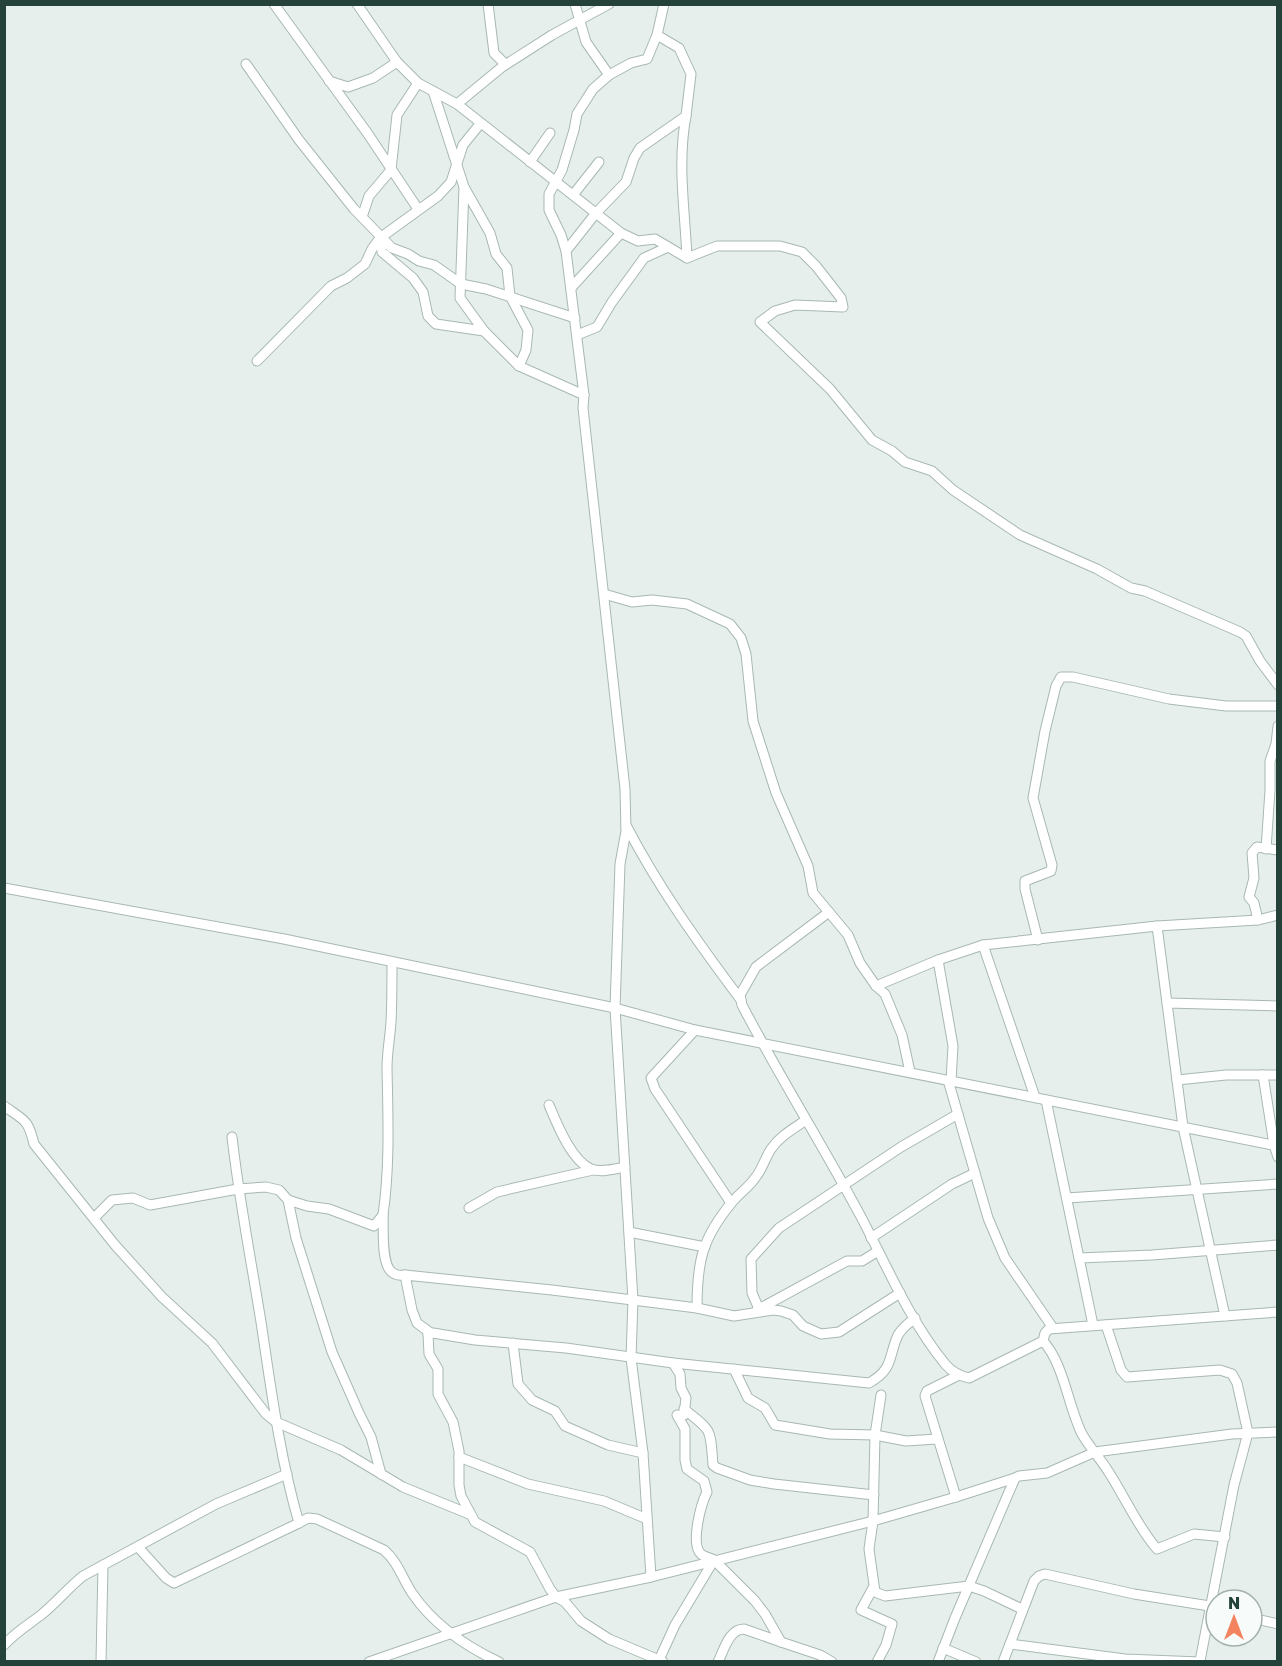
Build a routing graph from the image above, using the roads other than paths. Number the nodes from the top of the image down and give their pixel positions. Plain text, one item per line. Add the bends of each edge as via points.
1 (274, 4) edge
2 (488, 4) edge
3 (575, 4) edge
4 (609, 4) edge
5 (664, 4) edge
6 (359, 5) edge
7 (581, 20) junction
8 (657, 34) junction
9 (397, 62) junction
10 (246, 63) dead end
11 (506, 64) junction
12 (609, 75) junction
13 (330, 81) junction
14 (418, 83) junction
15 (433, 91) junction
16 (457, 104) junction
17 (686, 116) junction
18 (480, 124) junction
19 (550, 133) dead end
20 (530, 162) junction
21 (599, 162) dead end
22 (456, 164) junction
23 (391, 170) junction
24 (556, 182) junction
25 (464, 187) junction
26 (573, 195) junction
27 (418, 209) junction
28 (596, 213) junction
29 (362, 217) junction
30 (621, 233) junction
31 (380, 237) junction
32 (668, 247) junction
33 (566, 251) junction
34 (687, 258) junction
35 (461, 284) junction
36 (571, 288) junction
37 (511, 297) junction
38 (575, 318) junction
39 (484, 331) junction
40 (577, 335) junction
41 (257, 362) dead end
42 (519, 366) junction
43 (584, 395) junction
44 (604, 594) junction
45 (1278, 685) edge
46 (1278, 706) edge
47 (1278, 726) edge
48 (626, 825) junction
49 (1266, 849) junction
50 (1278, 850) edge
51 (4, 888) edge
52 (829, 912) junction
53 (1278, 915) edge
54 (1258, 920) junction
55 (1157, 926) junction
56 (1038, 940) junction
57 (983, 945) junction
58 (938, 960) junction
59 (392, 962) junction
60 (876, 986) junction
61 (741, 1000) junction
62 (1167, 1003) junction
63 (1278, 1006) edge
64 (615, 1008) junction
65 (695, 1030) junction
66 (761, 1043) junction
67 (910, 1072) junction
68 (1263, 1075) junction
69 (1278, 1075) edge
70 (950, 1080) junction
71 (1177, 1080) junction
72 (1035, 1097) junction
73 (1046, 1100) junction
74 (549, 1105) dead end
75 (4, 1106) edge
76 (958, 1114) junction
77 (806, 1120) junction
78 (1184, 1127) junction
79 (232, 1137) dead end
80 (1276, 1145) edge
81 (1278, 1157) edge
82 (625, 1167) junction
83 (592, 1170) junction
84 (975, 1173) junction
85 (1278, 1184) edge
86 (843, 1185) junction
87 (238, 1189) junction
88 (1197, 1189) junction
89 (1067, 1198) junction
90 (288, 1200) junction
91 (731, 1203) junction
92 (469, 1208) dead end
93 (383, 1215) junction
94 (94, 1218) junction
95 (629, 1232) junction
96 (872, 1238) junction
97 (1278, 1245) edge
98 (705, 1247) junction
99 (1211, 1250) junction
100 (878, 1251) junction
101 (1079, 1258) junction
102 (405, 1275) junction
103 (900, 1293) junction
104 (633, 1300) junction
105 (697, 1308) junction
106 (759, 1309) junction
107 (1278, 1312) edge
108 (750, 1314) junction
109 (1225, 1316) junction
110 (915, 1318) junction
111 (1106, 1324) junction
112 (1093, 1326) junction
113 (1053, 1328) junction
114 (428, 1334) junction
115 (1043, 1341) junction
116 (513, 1343) junction
117 (631, 1358) junction
118 (673, 1363) junction
119 (734, 1369) junction
120 (959, 1375) junction
121 (881, 1395) dead end
122 (684, 1408) junction
123 (276, 1422) junction
124 (1278, 1432) edge
125 (1248, 1433) junction
126 (875, 1435) junction
127 (937, 1439) junction
128 (1095, 1452) junction
129 (643, 1453) junction
130 (459, 1457) junction
131 (287, 1474) junction
132 (381, 1474) junction
133 (1015, 1478) junction
134 (874, 1495) junction
135 (956, 1497) junction
136 (469, 1514) junction
137 (647, 1519) junction
138 (873, 1521) junction
139 (299, 1523) junction
140 (1225, 1537) junction
141 (138, 1547) junction
142 (714, 1560) junction
143 (103, 1565) junction
144 (651, 1577) junction
145 (969, 1586) junction
146 (873, 1588) junction
147 (1217, 1588) edge
148 (556, 1597) junction
149 (1204, 1605) edge
150 (1022, 1609) junction
151 (450, 1634) junction
152 (781, 1642) junction
153 (1010, 1644) junction
154 (4, 1645) edge
155 (1204, 1646) edge
156 (943, 1648) junction
157 (1066, 1651) junction
158 (660, 1661) edge
159 (1200, 1661) edge
160 (101, 1662) edge
161 (369, 1662) edge
162 (499, 1662) edge
163 (718, 1662) edge
164 (832, 1662) edge
165 (877, 1662) edge
166 (938, 1662) edge
167 (976, 1662) edge
168 (1004, 1662) edge
169 (1066, 1662) edge

1 - 13 street
2 - 11 street via 494,53
3 - 7 street
4 - 7 street
5 - 8 street
6 - 9 street
7 - 11 street
7 - 12 street via 586,42
8 - 12 street via 647,59
8 - 17 street via 679,48 691,74
9 - 13 street via 373,78 348,87
9 - 14 street
10 - 29 street via 299,140
11 - 16 street
12 - 24 street via 593,89 576,114
13 - 23 street
14 - 15 street
14 - 23 street via 397,115
15 - 16 street
15 - 22 street
16 - 18 street
17 - 28 street via 640,147 626,182
17 - 34 street via 680,171
18 - 20 street
18 - 22 street via 463,146
19 - 20 street
20 - 24 street
21 - 26 street
22 - 25 street
22 - 27 street via 452,182
23 - 27 street
23 - 29 street via 369,196
24 - 26 street
24 - 33 street via 549,194 549,210
25 - 35 street
25 - 37 street via 490,233 496,254 507,268
26 - 28 street
27 - 31 street
28 - 30 street
28 - 33 street
29 - 31 street
30 - 32 street via 638,241 655,239
30 - 36 street
31 - 35 street via 392,248 434,265
31 - 39 street via 382,252 413,278 423,292 428,316 436,324
31 - 41 street via 365,264 331,286
32 - 34 street
32 - 40 street via 644,258 597,327
33 - 36 street
34 - 45 street via 717,246 780,246 802,252 841,298 843,307 795,305 775,311 760,322 830,389 872,441 905,462 932,471 953,490 1020,535 1131,588 1240,632
35 - 37 street
35 - 39 street via 460,298
36 - 38 street
37 - 38 street
37 - 42 street via 528,330
38 - 40 street
39 - 42 street
40 - 43 street
42 - 43 street
43 - 44 street
44 - 48 street
44 - 52 street via 632,602 687,604 730,624 741,638 753,721 766,764 808,866 813,893
46 - 56 street via 1226,706 1169,699 1061,677 1045,731 1033,798 1051,871 1025,881
47 - 49 street via 1270,761
48 - 61 street via 648,866
48 - 64 street via 620,864
49 - 50 street
49 - 54 street via 1257,847 1251,859 1254,878 1250,897
51 - 59 street
52 - 60 street via 848,935
52 - 61 street via 756,967
53 - 54 street
54 - 55 street
55 - 56 street
55 - 62 street
56 - 57 street
57 - 58 street
57 - 72 street
58 - 60 street
58 - 70 street via 953,1046
59 - 64 street
59 - 93 street via 388,1167
60 - 67 street via 885,994 902,1035
61 - 66 street
62 - 63 street
62 - 71 street
64 - 65 street
64 - 82 street
65 - 66 street
65 - 91 street via 651,1078
66 - 67 street
66 - 77 street
67 - 70 street
68 - 69 street
68 - 71 street
68 - 80 street
70 - 72 street
70 - 76 street
71 - 78 street
72 - 73 street
73 - 78 street
73 - 89 street
74 - 83 street via 564,1138
75 - 94 street via 24,1119 34,1144
76 - 84 street
76 - 86 street
77 - 86 street
77 - 91 street via 784,1134 757,1176
78 - 80 street
78 - 88 street
79 - 87 street
80 - 81 street
82 - 83 street
82 - 95 street
83 - 92 street via 497,1192
84 - 96 street
84 - 113 street via 1005,1258
85 - 88 street
86 - 96 street
86 - 106 street via 779,1228 751,1259 752,1293
87 - 90 street via 266,1187 279,1191
87 - 94 street via 150,1205 133,1198 112,1200
87 - 123 street
88 - 89 street
88 - 99 street
89 - 101 street
90 - 93 street via 330,1209 374,1226
90 - 132 street via 332,1352 371,1437
91 - 98 street
93 - 102 street via 385,1263 395,1275
94 - 123 street via 162,1296 212,1343
95 - 98 street
95 - 104 street
96 - 100 street
97 - 99 street
98 - 105 street via 698,1270
99 - 101 street
99 - 109 street
100 - 103 street
100 - 106 street via 862,1261 847,1261
101 - 112 street
102 - 104 street
102 - 114 street via 417,1323
103 - 108 street via 839,1332 821,1334 781,1311
103 - 110 street
104 - 105 street
104 - 117 street
105 - 108 street via 734,1316
106 - 108 street
107 - 109 street
109 - 111 street
110 - 119 street via 899,1333 891,1360 880,1377 869,1383
110 - 120 street via 947,1367
111 - 112 street
111 - 125 street via 1127,1377 1220,1370 1232,1374
112 - 113 street
113 - 115 street via 1046,1330
114 - 116 street
114 - 130 street via 429,1354 438,1369 438,1394 453,1422
115 - 120 street via 969,1378
115 - 128 street via 1054,1358 1083,1435
116 - 117 street
116 - 129 street via 518,1384 532,1400 555,1411 565,1426 608,1445
117 - 118 street
117 - 129 street
118 - 119 street
118 - 122 street via 685,1392
119 - 126 street via 748,1398 765,1408 775,1425 830,1434
120 - 127 street via 927,1391 925,1396
121 - 126 street
122 - 134 street via 708,1428 713,1465 717,1468 750,1480
122 - 142 street via 684,1415 677,1415 685,1429 687,1469 704,1481 707,1492 696,1545 700,1554
123 - 131 street
123 - 132 street via 341,1450
124 - 125 street
125 - 128 street
125 - 140 street
126 - 127 street via 906,1441
126 - 134 street
127 - 135 street
128 - 133 street via 1047,1473
128 - 140 street via 1157,1550 1194,1534
129 - 137 street
130 - 136 street via 459,1485
130 - 137 street via 528,1484 604,1501
131 - 139 street
131 - 141 street via 216,1504
132 - 136 street
133 - 135 street
133 - 145 street
134 - 138 street
135 - 138 street
136 - 148 street via 475,1522 530,1552
137 - 144 street
138 - 142 street
138 - 146 street via 869,1548
139 - 141 street via 174,1583
139 - 151 street via 317,1519 384,1550 395,1561 412,1593
140 - 147 street
141 - 143 street
142 - 144 street
142 - 152 street via 755,1601
142 - 158 street via 675,1625
143 - 154 street via 69,1587
143 - 160 street
144 - 148 street
145 - 146 street via 885,1596 878,1595
145 - 150 street
145 - 156 street
146 - 165 street via 861,1610 892,1624
148 - 151 street
148 - 158 street via 609,1640
149 - 150 street via 1046,1574 1034,1581
150 - 153 street
151 - 161 street
151 - 162 street
152 - 163 street via 738,1629
152 - 164 street via 820,1654
153 - 157 street
153 - 168 street
155 - 159 street
156 - 166 street
156 - 167 street
157 - 159 street via 1125,1659
157 - 169 street

